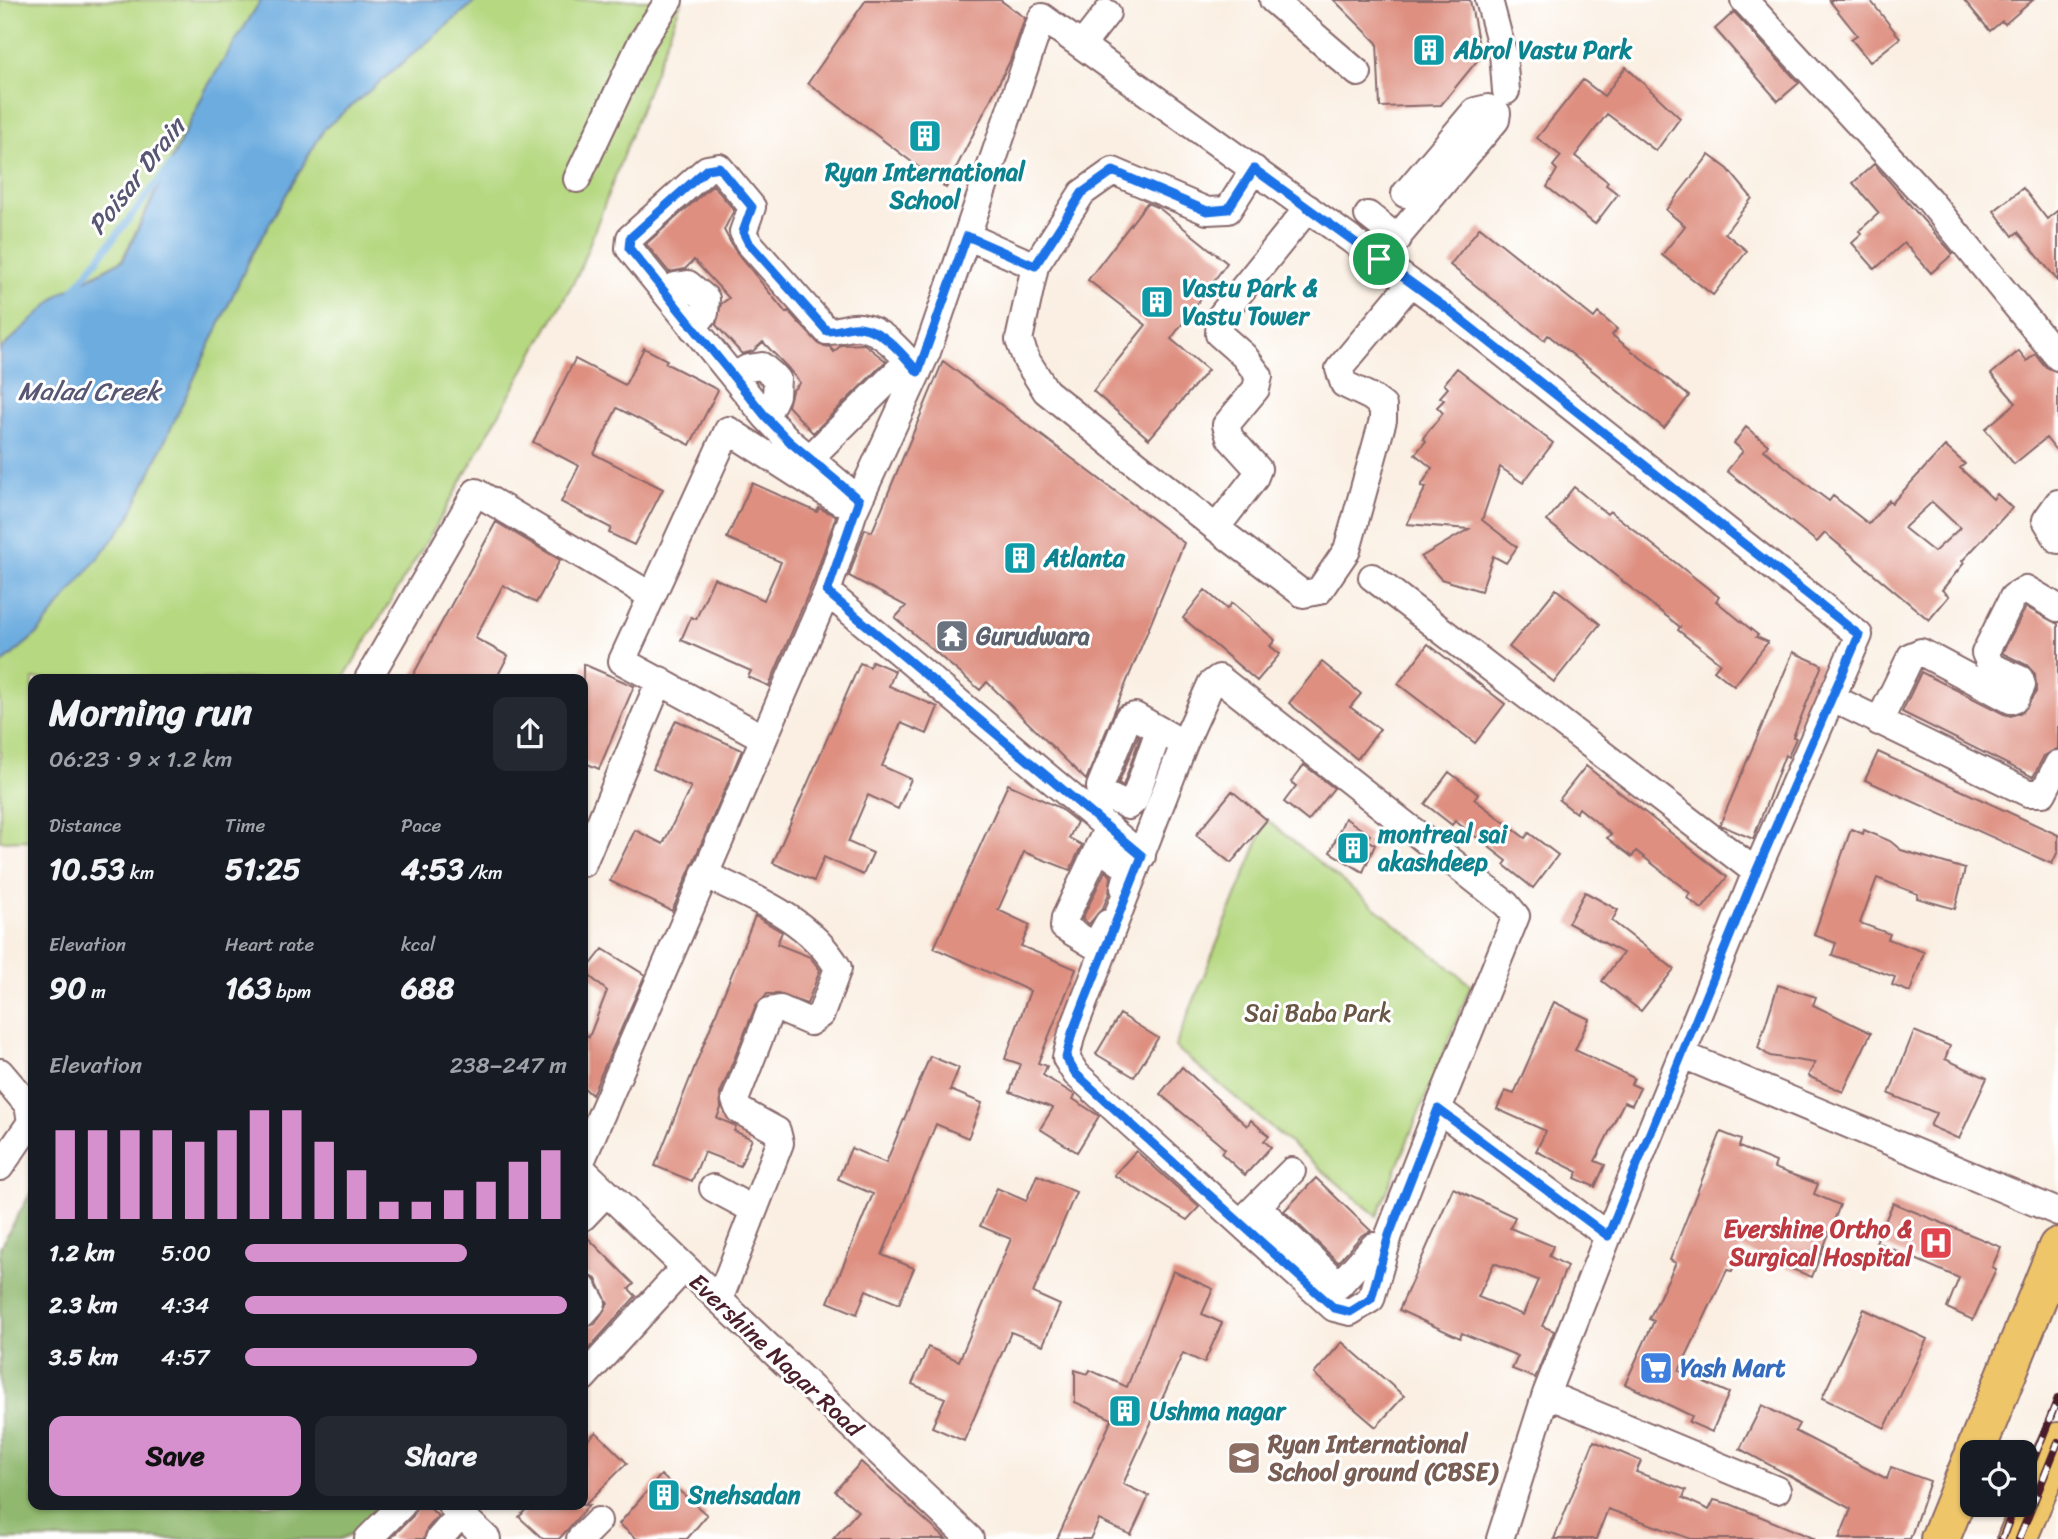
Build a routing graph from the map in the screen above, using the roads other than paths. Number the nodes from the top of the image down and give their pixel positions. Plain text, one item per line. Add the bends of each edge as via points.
1 (669, 0) edge
2 (1273, 0) edge
3 (1489, 0) edge
4 (1744, 0) edge
5 (1047, 8) edge
6 (1107, 13) dead end
7 (1082, 45) junction
8 (1357, 73) dead end
9 (1506, 92) dead end
10 (1254, 169) junction
11 (578, 179) dead end
12 (1405, 194) dead end
13 (1308, 208) junction
14 (967, 236) junction
15 (1350, 238) junction
16 (1398, 239) junction
17 (1379, 259) junction
18 (1035, 266) junction
19 (1410, 284) junction
20 (2058, 357) edge
21 (913, 366) junction
22 (810, 458) junction
23 (2058, 503) edge
24 (857, 505) junction
25 (1216, 528) junction
26 (2058, 540) edge
27 (1372, 577) dead end
28 (827, 592) junction
29 (650, 595) junction
30 (2058, 608) edge
31 (371, 674) edge
32 (660, 680) junction
33 (1832, 698) junction
34 (1879, 722) junction
35 (1159, 730) junction
36 (762, 737) junction
37 (1184, 744) junction
38 (2058, 764) edge
39 (1133, 799) junction
40 (1162, 805) junction
41 (1108, 836) junction
42 (588, 851) edge
43 (1142, 856) junction
44 (1756, 872) junction
45 (704, 874) junction
46 (1118, 909) junction
47 (1683, 1055) junction
48 (0, 1072) edge
49 (28, 1105) edge
50 (1438, 1109) junction
51 (28, 1126) edge
52 (588, 1145) edge
53 (0, 1167) edge
54 (1292, 1171) dead end
55 (588, 1175) edge
56 (713, 1188) dead end
57 (606, 1193) junction
58 (754, 1210) junction
59 (588, 1212) edge
60 (2058, 1212) edge
61 (1248, 1214) junction
62 (1608, 1236) junction
63 (1374, 1246) dead end
64 (2058, 1247) edge
65 (684, 1268) junction
66 (1332, 1292) junction
67 (719, 1300) junction
68 (588, 1373) edge
69 (1546, 1394) junction
70 (1980, 1440) edge
71 (2058, 1442) edge
72 (1777, 1490) dead end
73 (1960, 1490) edge
74 (397, 1510) edge
75 (456, 1510) edge
76 (368, 1539) edge
77 (439, 1539) edge
78 (487, 1539) edge
79 (970, 1539) edge
80 (1500, 1539) edge
81 (1940, 1539) edge
82 (2017, 1539) edge

1 - 11 street via 641,43
2 - 8 street
3 - 9 street via 1503,53
4 - 20 street via 1929,200
5 - 7 street
5 - 14 street
6 - 7 street
7 - 10 street
10 - 13 street
10 - 18 street via 1228,209 1207,211 1113,171 1082,193
12 - 16 street via 1475,111 1488,108 1497,113 1496,120
13 - 15 street
13 - 25 street via 1220,317 1219,334 1259,376 1256,389 1226,425 1230,438 1258,469
14 - 18 street
14 - 21 street
15 - 16 street via 1370,214
15 - 17 street
16 - 17 street
17 - 19 street
18 - 25 street via 1020,340 1046,391
19 - 25 street via 1339,369 1344,384 1383,407 1383,420 1347,550 1319,591 1303,594
19 - 33 street via 1859,635
21 - 22 street
21 - 22 street via 879,333 858,326 827,331 748,242 743,232 752,207 719,167 707,169 630,238 629,248 766,417
21 - 24 street
22 - 24 street
23 - 26 street via 2046,520
24 - 28 street
24 - 29 street via 728,430
27 - 44 street
28 - 36 street
28 - 41 street
29 - 31 street via 476,492
29 - 32 street via 622,661
30 - 34 street via 2026,589 2013,597 1985,653 1991,666 2020,679 2016,698 2011,700 1921,652 1911,656
32 - 36 street
32 - 42 street
33 - 34 street
33 - 44 street
34 - 38 street via 2028,793 2043,793
35 - 37 street
35 - 39 street
35 - 39 street via 1135,716 1128,718 1100,787 1101,793
36 - 45 street
37 - 40 street
37 - 50 street via 1211,684 1219,678 1516,916
39 - 40 street
39 - 41 street
40 - 43 street
41 - 43 street
41 - 46 street via 1129,869
41 - 46 street via 1064,927 1099,945
43 - 46 street
44 - 47 street
45 - 52 street
45 - 58 street via 787,914 838,968 821,1014 810,1022 780,1009 770,1011 735,1100 738,1110 777,1131 780,1143
46 - 61 street via 1066,1058 1076,1074
47 - 60 street
47 - 62 street
48 - 49 street
50 - 62 street
50 - 66 street via 1389,1235 1371,1299 1350,1312 1334,1308
51 - 53 street
54 - 61 street
55 - 57 street, Evershine Nagar Road
56 - 58 street
57 - 59 street
57 - 65 street, Evershine Nagar Road
58 - 67 street
61 - 66 street
62 - 69 street
63 - 66 street
64 - 70 main road
65 - 67 street, Evershine Nagar Road
65 - 68 street
67 - 79 street, Evershine Nagar Road
69 - 72 street
69 - 80 street
71 - 82 main road
73 - 81 main road
74 - 76 street
75 - 77 street
75 - 78 street

